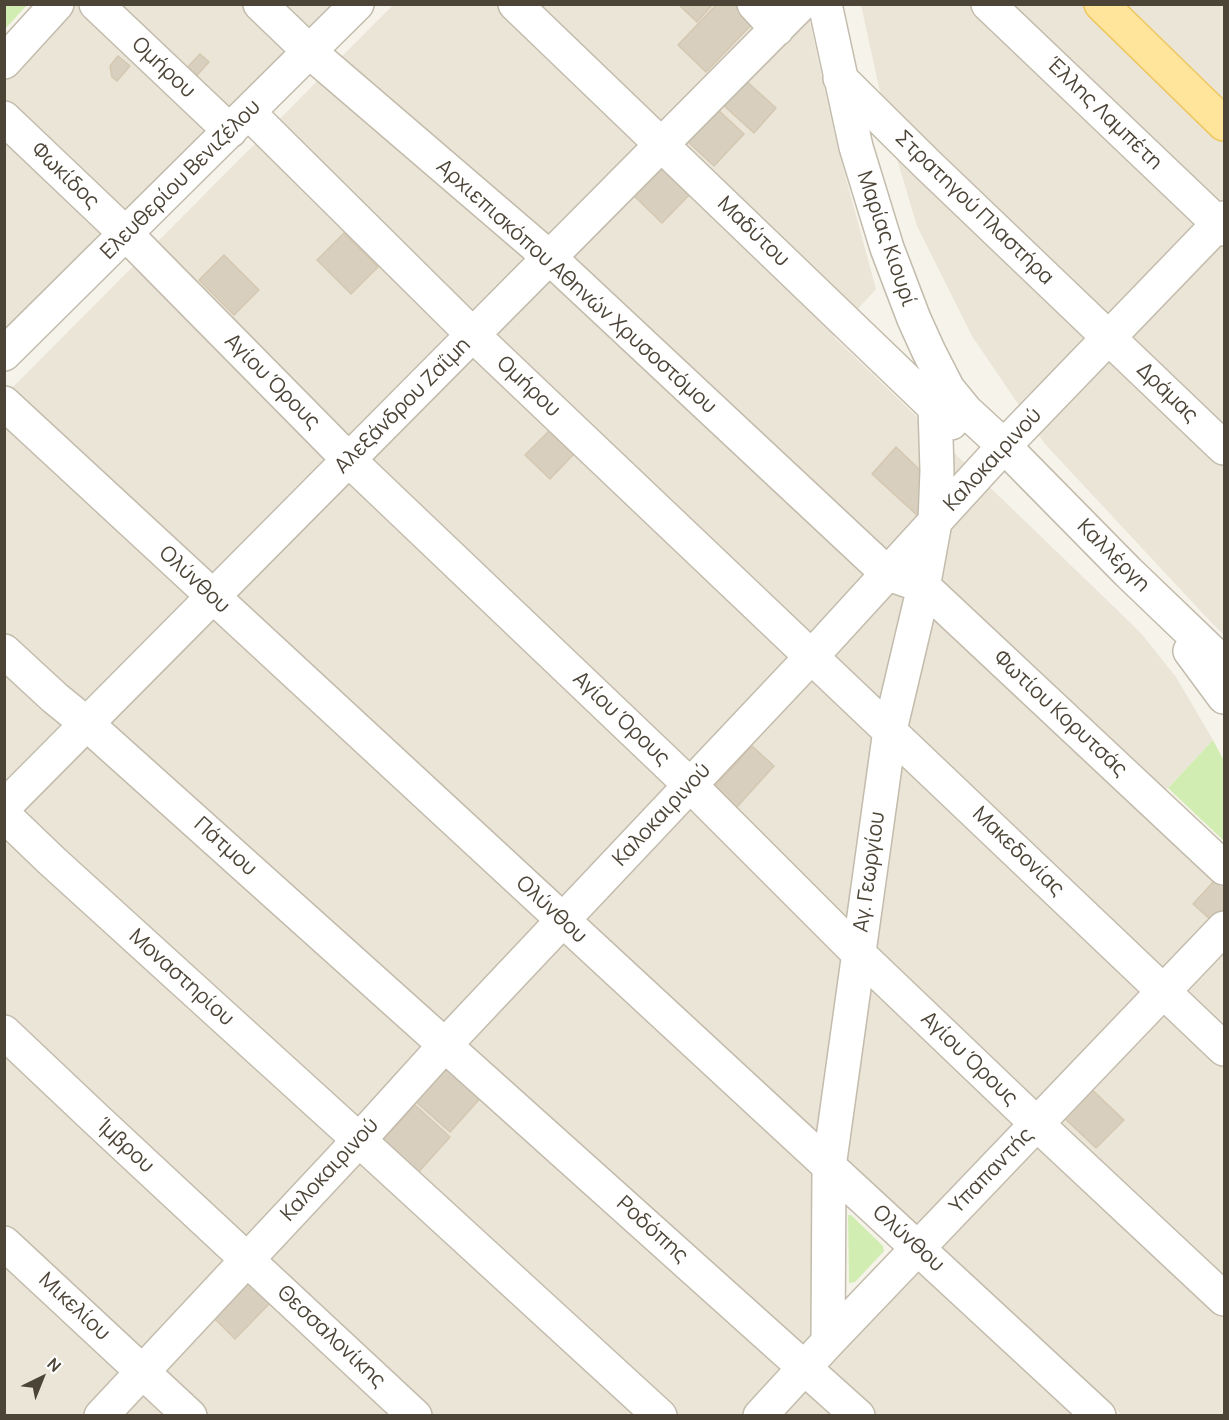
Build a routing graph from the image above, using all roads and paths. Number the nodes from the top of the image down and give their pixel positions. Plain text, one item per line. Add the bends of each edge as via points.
1 (96, 4) edge
2 (260, 4) edge
3 (357, 4) edge
4 (515, 4) edge
5 (754, 4) edge
6 (801, 4) edge
7 (825, 4) edge
8 (988, 4) edge
9 (1101, 4) edge
10 (51, 7) edge
11 (777, 29) junction
12 (310, 52) junction
13 (4, 62) edge
14 (840, 78) junction
15 (4, 118) edge
16 (239, 122) junction
17 (1224, 124) edge
18 (662, 146) junction
19 (1223, 223) edge
20 (126, 234) junction
21 (550, 258) junction
22 (473, 335) junction
23 (1109, 338) junction
24 (4, 354) edge
25 (4, 403) edge
26 (935, 406) junction
27 (1224, 448) edge
28 (997, 454) junction
29 (349, 460) junction
30 (935, 522) junction
31 (1128, 572) junction
32 (888, 574) junction
33 (923, 586) junction
34 (213, 597) junction
35 (4, 651) edge
36 (1215, 655) edge
37 (812, 656) junction
38 (1224, 697) edge
39 (87, 724) junction
40 (890, 730) junction
41 (690, 784) junction
42 (4, 807) edge
43 (4, 815) edge
44 (1224, 868) edge
45 (563, 921) junction
46 (1224, 928) edge
47 (859, 954) junction
48 (1164, 991) junction
49 (4, 1032) edge
50 (445, 1045) junction
51 (1224, 1049) edge
52 (1037, 1124) junction
53 (359, 1140) junction
54 (829, 1167) junction
55 (4, 1243) edge
56 (919, 1248) junction
57 (247, 1259) junction
58 (1224, 1299) edge
59 (828, 1342) junction
60 (805, 1367) junction
61 (143, 1371) junction
62 (101, 1416) edge
63 (190, 1416) edge
64 (415, 1416) edge
65 (660, 1416) edge
66 (760, 1416) edge
67 (858, 1416) edge
68 (1098, 1416) edge

1 - 16 street, Ομήρου
2 - 12 street, Αρχιεπισκόπου Αθηνών Χρυσοστόμου
3 - 12 street, Ελευθερίου Βενιζέλου
4 - 18 street, Μαδύτου
5 - 11 street
6 - 11 street, Αλεξάνδρου Ζαΐμη
7 - 14 street, Μαρίας Κιουρί
8 - 19 street, Έλλης Λαμπέτη
9 - 17 main road
10 - 13 street
11 - 18 street, Αλεξάνδρου Ζαΐμη
12 - 16 street, Ελευθερίου Βενιζέλου
12 - 21 street, Αρχιεπισκόπου Αθηνών Χρυσοστόμου
14 - 23 street, Στρατηγού Πλαστήρα
14 - 28 street, Μαρίας Κιουρί via 887,248 914,319 948,389
15 - 20 street, Φωκίδος
16 - 20 street, Ελευθερίου Βενιζέλου
16 - 22 street, Ομήρου
18 - 21 street, Αλεξάνδρου Ζαΐμη
18 - 26 street, Μαδύτου
19 - 23 street, Καλοκαιρινού
20 - 24 street, Ελευθερίου Βενιζέλου
20 - 29 street, Αγίου Όρους
21 - 22 street, Αλεξάνδρου Ζαΐμη
21 - 32 street, Αρχιεπισκόπου Αθηνών Χρυσοστόμου
22 - 29 street, Αλεξάνδρου Ζαΐμη
22 - 37 street, Ομήρου
23 - 27 street, Δράμας
23 - 28 street, Καλοκαιρινού
25 - 34 street, Ολύνθου
26 - 28 street, Μαδύτου
26 - 30 street, Αγ. Γεωργίου
28 - 30 street, Καλοκαιρινού
28 - 31 street, Καλλέργη
29 - 34 street, Αλεξάνδρου Ζαΐμη
29 - 41 street, Αγίου Όρους
30 - 32 street, Καλοκαιρινού
30 - 33 street, Αγ. Γεωργίου
31 - 36 street, Καλλέργη
31 - 38 street
32 - 33 street, Φωτίου Κορυτσάς
32 - 37 street, Καλοκαιρινού
33 - 40 street, Αγ. Γεωργίου
33 - 44 street, Φωτίου Κορυτσάς
34 - 39 street, Αλεξάνδρου Ζαΐμη
34 - 45 street, Ολύνθου
35 - 39 street, Πάτμου
37 - 40 street, Μακεδονίας
37 - 41 street, Καλοκαιρινού
39 - 42 street, Αλεξάνδρου Ζαΐμη
39 - 50 street, Πάτμου
40 - 47 street, Αγ. Γεωργίου
40 - 48 street, Μακεδονίας
41 - 45 street, Καλοκαιρινού
41 - 47 street, Αγίου Όρους
43 - 53 street, Μοναστηρίου
45 - 50 street, Καλοκαιρινού
45 - 54 street, Ολύνθου
46 - 48 street, Υπαπαντής
47 - 52 street, Αγίου Όρους
47 - 54 street, Αγ. Γεωργίου
48 - 51 street, Μακεδονίας
48 - 52 street, Υπαπαντής
49 - 57 street, Ίμβρου
50 - 53 street, Καλοκαιρινού
50 - 60 street, Ροδόπης
52 - 56 street, Υπαπαντής
52 - 58 street, Αγίου Όρους
53 - 57 street, Καλοκαιρινού
53 - 65 street, Μοναστηρίου
54 - 56 street, Ολύνθου
54 - 59 street, Αγ. Γεωργίου
55 - 61 street, Μικελίου
56 - 59 street, Υπαπαντής
56 - 68 street, Ολύνθου
57 - 61 street, Καλοκαιρινού
57 - 64 street, Θεσσαλονίκης
59 - 60 street, Υπαπαντής
60 - 66 street, Υπαπαντής
60 - 67 street, Ροδόπης
61 - 62 street, Καλοκαιρινού
61 - 63 street, Μικελίου

